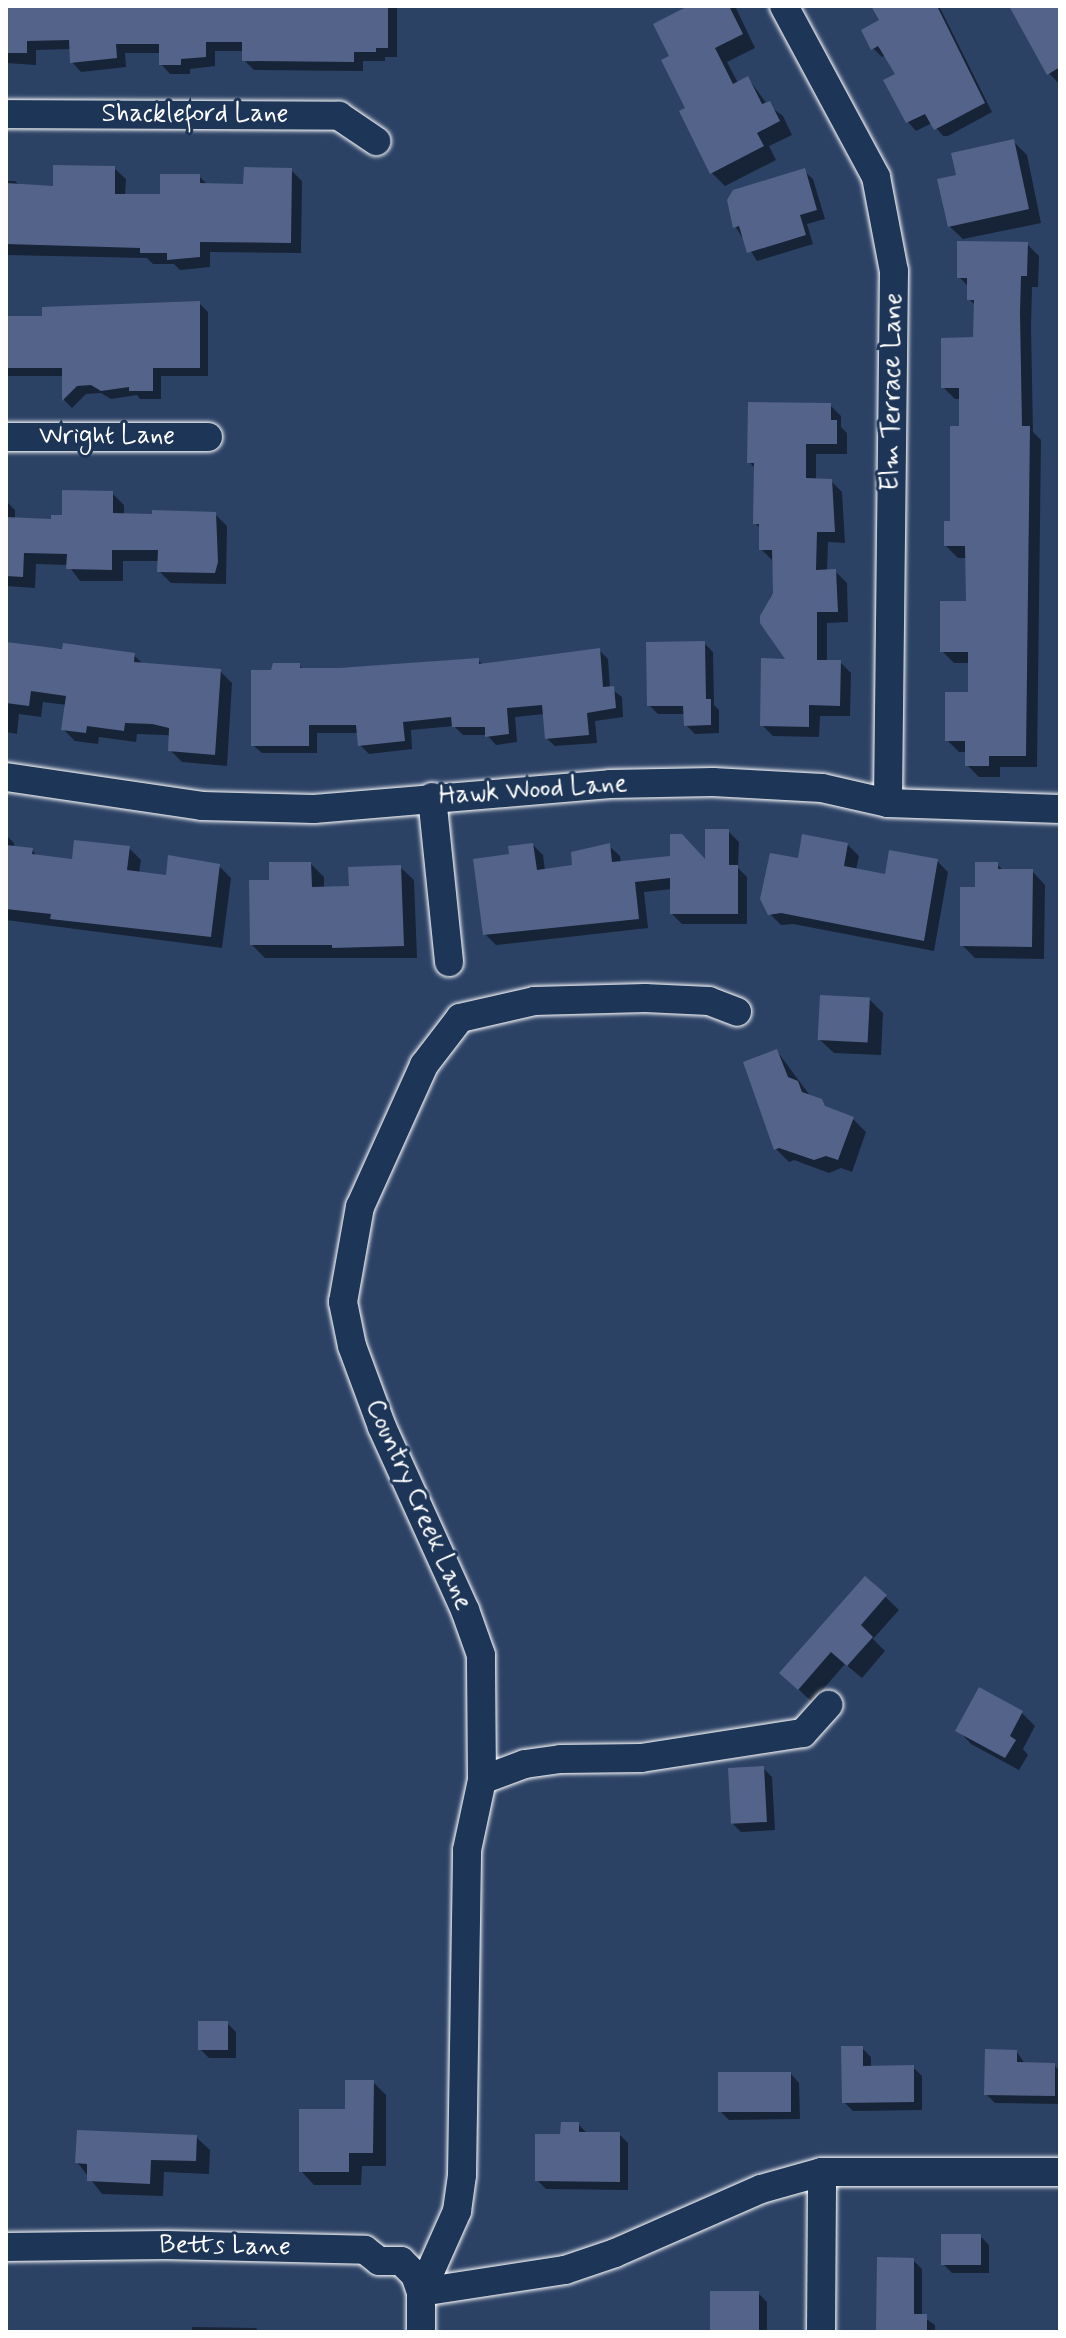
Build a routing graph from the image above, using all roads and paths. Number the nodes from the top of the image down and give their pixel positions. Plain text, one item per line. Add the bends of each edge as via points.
1 (784, 6) edge
2 (6, 114) edge
3 (376, 141) dead end
4 (6, 437) edge
5 (208, 437) dead end
6 (6, 777) edge
7 (432, 797) junction
8 (888, 803) junction
9 (1060, 809) edge
10 (449, 962) dead end
11 (737, 1012) dead end
12 (828, 1705) dead end
13 (482, 1780) junction
14 (822, 2172) junction
15 (1060, 2172) edge
16 (6, 2247) edge
17 (421, 2292) junction
18 (421, 2332) edge
19 (821, 2332) edge

1 - 8 street, Elm Terrace Lane via 876,177 894,271
2 - 3 street, Shackleford Lane via 339,116
4 - 5 street, Wright Lane
6 - 7 street, Hawk Wood Lane via 202,806 314,809
7 - 8 street, Hawk Wood Lane via 713,782 822,788
7 - 10 street
8 - 9 street, Hawk Wood Lane
11 - 13 street, Country Creek Lane via 709,1001 645,998 534,1001 460,1018 424,1065 360,1207 343,1302 352,1346 481,1655
12 - 13 street via 803,1733 641,1758 525,1764
13 - 17 street, Country Creek Lane via 467,1850 462,2175 457,2211
14 - 15 street
14 - 17 street via 761,2189 565,2270
14 - 19 street
16 - 17 street, Betts Lane via 365,2250 379,2261 401,2261 415,2275
17 - 18 street

